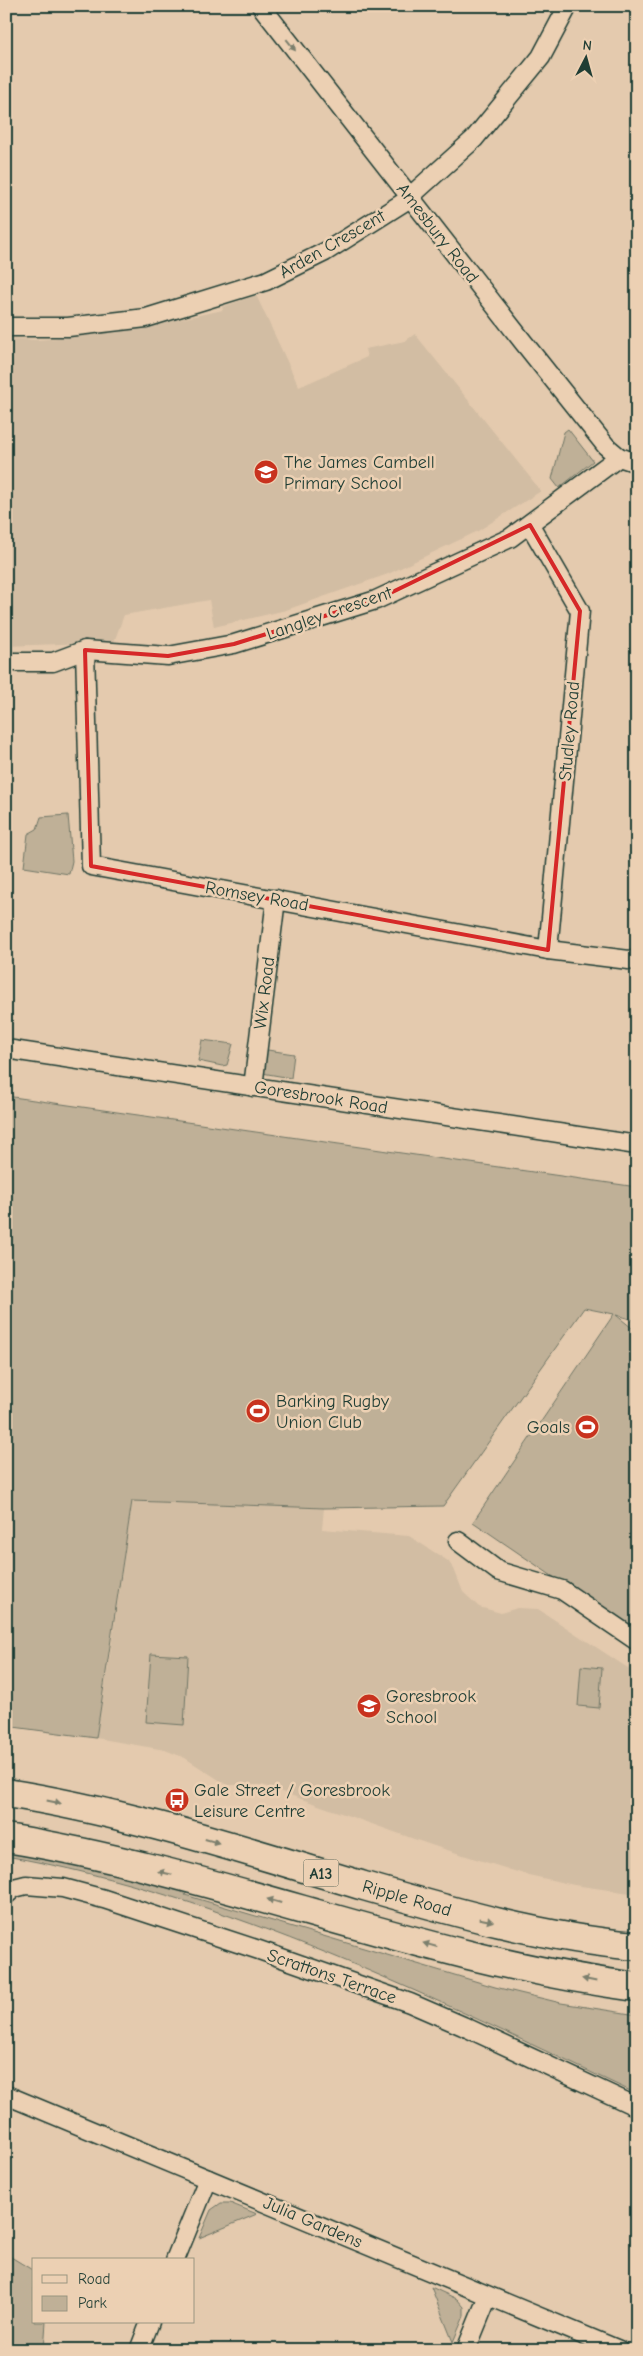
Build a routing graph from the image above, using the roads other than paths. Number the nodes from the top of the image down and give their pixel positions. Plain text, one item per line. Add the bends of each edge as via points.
1 (261, 6) edge
2 (568, 6) edge
3 (411, 197) junction
4 (6, 327) edge
5 (619, 457) junction
6 (637, 463) edge
7 (530, 525) junction
8 (84, 650) junction
9 (6, 662) edge
10 (276, 899) junction
11 (548, 950) junction
12 (637, 961) edge
13 (6, 1049) edge
14 (253, 1087) junction
15 (637, 1145) edge
16 (458, 1541) dead end
17 (637, 1641) edge
18 (6, 1793) edge
19 (6, 1838) edge
20 (10, 1891) edge
21 (637, 1946) edge
22 (637, 1987) edge
23 (6, 2095) edge
24 (637, 2107) edge
25 (208, 2179) junction
26 (177, 2258) edge
27 (488, 2296) junction
28 (149, 2324) edge
29 (139, 2350) edge
30 (466, 2350) edge
31 (619, 2350) edge

1 -> 3 street, Amesbury Road
2 - 3 street, Arden Crescent via 542,57 474,139
3 - 4 street, Arden Crescent via 325,252 266,282 146,318 68,327
3 - 5 street, Amesbury Road via 606,446
5 - 6 street
5 - 7 street, Langley Crescent
7 - 8 street, Langley Crescent via 510,538 376,600 234,644 168,656
7 - 11 street, Studley Road via 580,611
8 - 9 street, Langley Crescent via 53,662
8 - 10 street, Romsey Road via 91,866
10 - 11 street, Romsey Road
10 - 14 street, Wix Road
11 - 12 street, Romsey Road
13 - 14 street, Goresbrook Road
14 - 15 street, Goresbrook Road
16 - 17 street via 498,1571 562,1590
18 -> 21 highway, Ripple Road / A13 via 160,1825 462,1915 551,1934
22 -> 19 highway, A13 via 468,1956 213,1884 37,1842
20 - 24 street, Scrattons Terrace via 26,1885 62,1888 305,1966 464,2026
23 - 25 street, Julia Gardens
25 - 26 street
25 - 27 street, Julia Gardens
27 - 30 street
27 - 31 street, Julia Gardens
28 - 29 street

